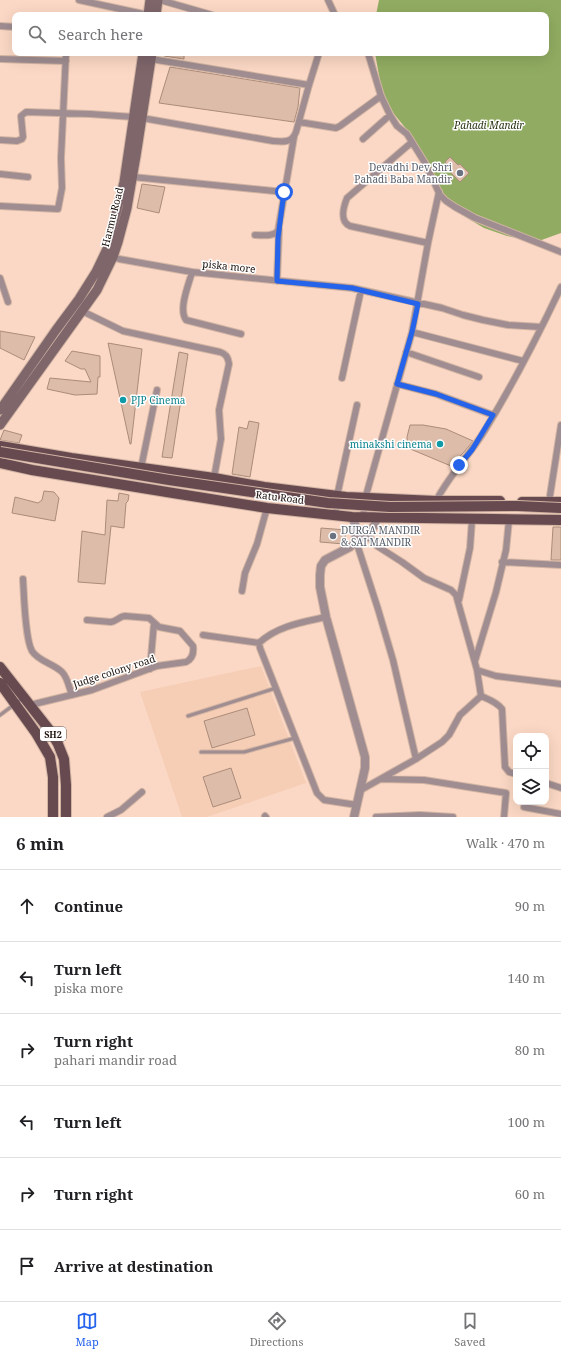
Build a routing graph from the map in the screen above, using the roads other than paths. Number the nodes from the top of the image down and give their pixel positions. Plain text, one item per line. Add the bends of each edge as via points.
1 (79, 0) edge
2 (150, 0) edge
3 (159, 0) edge
4 (328, 0) edge
5 (134, 12) edge
6 (148, 12) edge
7 (157, 12) edge
8 (201, 12) edge
9 (334, 12) edge
10 (0, 26) edge
11 (12, 27) edge
12 (66, 56) edge
13 (145, 56) edge
14 (151, 56) edge
15 (318, 56) edge
16 (369, 56) edge
17 (0, 59) edge
18 (66, 61) junction
19 (309, 84) junction
20 (381, 96) junction
21 (63, 113) junction
22 (390, 115) junction
23 (138, 118) junction
24 (299, 122) junction
25 (294, 137) junction
26 (363, 139) dead end
27 (0, 140) edge
28 (412, 142) junction
29 (0, 174) edge
30 (28, 177) dead end
31 (133, 177) junction
32 (284, 192) junction
33 (439, 192) junction
34 (0, 206) edge
35 (279, 227) junction
36 (255, 235) dead end
37 (428, 243) junction
38 (561, 252) edge
39 (108, 256) junction
40 (192, 272) junction
41 (0, 278) edge
42 (277, 281) junction
43 (561, 287) edge
44 (361, 290) junction
45 (8, 302) dead end
46 (418, 304) junction
47 (82, 311) junction
48 (541, 328) junction
49 (412, 332) junction
50 (241, 334) dead end
51 (406, 352) junction
52 (523, 360) junction
53 (479, 377) dead end
54 (342, 378) dead end
55 (397, 384) junction
56 (157, 390) dead end
57 (357, 405) dead end
58 (0, 410) edge
59 (493, 415) junction
60 (0, 425) edge
61 (561, 425) edge
62 (0, 446) edge
63 (0, 452) edge
64 (0, 459) edge
65 (0, 463) edge
66 (141, 468) junction
67 (214, 478) junction
68 (337, 496) junction
69 (365, 499) junction
70 (436, 501) junction
71 (549, 502) junction
72 (561, 502) edge
73 (267, 508) junction
74 (561, 508) edge
75 (561, 514) edge
76 (336, 515) junction
77 (352, 517) junction
78 (363, 518) junction
79 (376, 518) junction
80 (427, 519) junction
81 (472, 520) junction
82 (509, 520) junction
83 (561, 520) edge
84 (368, 536) junction
85 (356, 541) junction
86 (502, 562) junction
87 (561, 565) edge
88 (23, 579) dead end
89 (242, 591) dead end
90 (458, 602) junction
91 (326, 616) junction
92 (87, 620) dead end
93 (154, 622) junction
94 (203, 635) dead end
95 (259, 643) junction
96 (474, 661) junction
97 (0, 667) edge
98 (150, 668) junction
99 (477, 670) junction
100 (0, 683) edge
101 (561, 684) edge
102 (276, 688) junction
103 (72, 696) junction
104 (481, 696) junction
105 (27, 701) junction
106 (15, 704) junction
107 (0, 715) edge
108 (188, 716) dead end
109 (295, 738) junction
110 (201, 752) dead end
111 (416, 759) junction
112 (513, 773) edge
113 (379, 779) junction
114 (549, 784) edge
115 (561, 788) edge
116 (142, 792) dead end
117 (359, 792) junction
118 (356, 805) junction
119 (524, 807) dead end
120 (561, 814) edge
121 (53, 817) edge
122 (66, 817) edge
123 (107, 817) edge
124 (354, 817) edge
125 (376, 817) edge
126 (453, 817) edge
127 (504, 817) edge

1 - 5 street
2 - 6 main road
3 - 7 main road
3 - 8 street
4 - 9 street
10 - 11 street
12 - 18 street
13 - 23 main road, Harmu Road
14 - 19 street
15 - 19 street
16 - 20 street
17 - 18 street
18 - 21 street
19 - 24 street
20 - 22 street
20 - 24 street via 336,128
21 - 23 street
21 - 27 street via 26,112 21,116 22,139
21 - 34 street via 62,188 58,209
22 - 26 street
22 - 28 street
23 - 25 street via 273,141 287,141
23 - 31 main road, Harmu Road
23 - 39 main road, Harmu Road via 110,236
24 - 25 street
25 - 32 street
28 - 33 street
28 - 37 street via 350,195 345,203 343,217 350,226
29 - 30 street
31 - 32 street
31 - 39 main road, Harmu Road via 127,208
32 - 35 street
33 - 37 street
33 - 38 street via 446,201 475,218
35 - 36 street via 275,234
35 - 42 street
37 - 46 street
39 - 40 street, piska more
39 - 47 main road, Harmu Road via 97,290
39 - 58 main road, Harmu Road
40 - 42 street, piska more
40 - 50 street via 183,309 186,320
41 - 45 street
42 - 44 street, piska more
43 - 48 street
44 - 46 street, piska more
44 - 54 street
46 - 48 street, piska more via 502,324
46 - 49 street
47 - 60 main road, Harmu Road
47 - 67 street via 123,331 226,354 229,364 219,410 221,439
48 - 52 street
49 - 51 street
49 - 52 street
51 - 53 street
51 - 55 street
52 - 59 street
55 - 59 street via 436,394
55 - 69 street
56 - 66 street
57 - 68 street
59 - 70 street via 477,443
61 - 71 street
62 - 66 main road, Ratu Road
63 - 74 main road, bridge via 328,503 390,507
64 - 75 main road via 327,509 390,513
65 - 73 main road, Ratu Road
66 - 67 main road, Ratu Road
67 - 68 main road, Ratu Road
68 - 69 main road, Ratu Road
68 - 76 street
69 - 70 main road, Ratu Road
69 - 78 street
70 - 71 main road, Ratu Road
70 - 80 street
71 - 72 main road, Ratu Road
73 - 76 main road, Ratu Road
73 - 89 street via 245,574
76 - 77 main road, Ratu Road
77 - 78 main road, Ratu Road
77 - 85 street
78 - 79 main road, Ratu Road
79 - 80 main road, Ratu Road
79 - 84 street
80 - 81 main road, Ratu Road
81 - 82 main road, Ratu Road
81 - 90 street via 470,548
82 - 83 main road, Ratu Road
82 - 86 street
84 - 85 street
84 - 90 street via 377,546 424,578 451,590
85 - 91 street via 325,560 322,566 320,587
85 - 111 street via 393,660
86 - 87 street
86 - 96 street via 490,614
88 - 103 street via 31,649 36,656 63,673
90 - 96 street
91 - 95 street via 278,630
91 - 117 street via 364,756 365,768
92 - 93 street, Judge colony road via 111,622 125,616 149,618
93 - 98 street
93 - 98 street, Judge colony road via 159,627 180,631 191,642 194,650 190,660 186,662
94 - 95 street
95 - 102 street
96 - 99 street
97 - 105 main road, SH2
98 - 103 street, Judge colony road
99 - 101 street via 496,676
99 - 104 street
100 - 106 main road, SH2
102 - 108 lane
102 - 109 street
103 - 105 street, Judge colony road
104 - 111 street via 460,716 442,742
104 - 112 street via 495,702 502,710 505,767
105 - 106 lane
105 - 122 main road, SH2 via 51,732 64,759
106 - 107 lane
106 - 121 main road, SH2 via 50,757
109 - 110 lane via 244,752
109 - 118 street via 320,797
111 - 113 street
113 - 117 street
113 - 127 street via 424,780 506,793
114 - 115 street
116 - 123 street via 121,810
117 - 118 street
118 - 124 street
119 - 120 street
125 - 126 street

